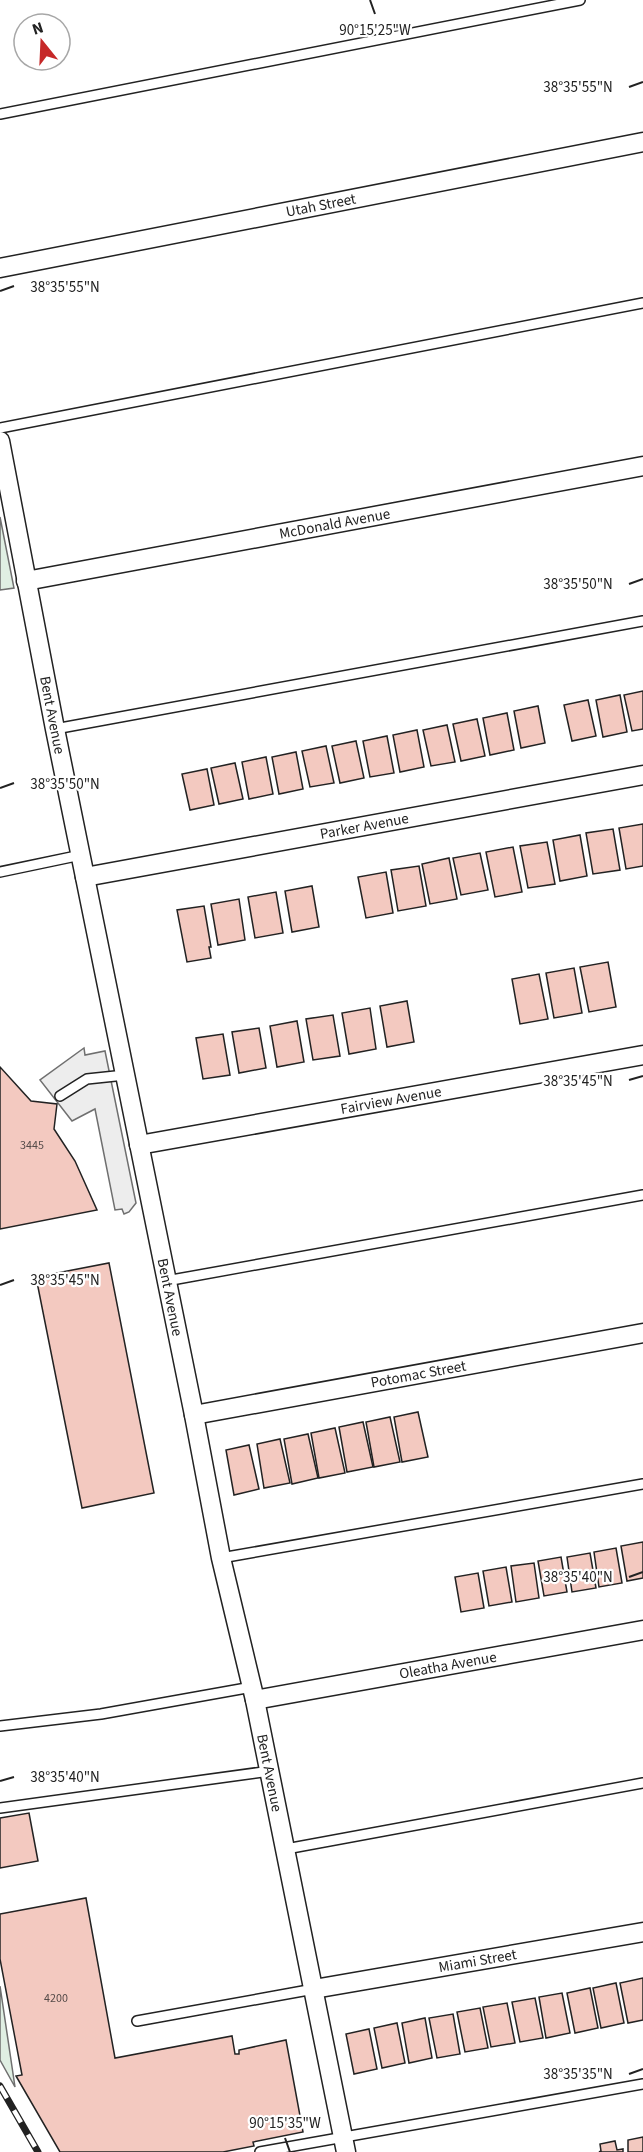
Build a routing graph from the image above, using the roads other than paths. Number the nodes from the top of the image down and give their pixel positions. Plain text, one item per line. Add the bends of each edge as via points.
1 (580, 0) edge
2 (0, 114) edge
3 (643, 142) edge
4 (0, 268) edge
5 (643, 303) edge
6 (0, 428) edge
7 (0, 441) edge
8 (643, 466) edge
9 (26, 581) junction
10 (643, 621) edge
11 (55, 729) junction
12 (643, 775) edge
13 (81, 855) junction
14 (0, 872) edge
15 (85, 877) junction
16 (643, 1054) edge
17 (125, 1075) junction
18 (60, 1096) dead end
19 (139, 1145) junction
20 (643, 1196) edge
21 (166, 1281) junction
22 (643, 1333) edge
23 (194, 1415) junction
24 (643, 1484) edge
25 (221, 1558) junction
26 (643, 1630) edge
27 (253, 1694) junction
28 (0, 1726) edge
29 (270, 1771) junction
30 (643, 1783) edge
31 (0, 1808) edge
32 (286, 1849) junction
33 (643, 1932) edge
34 (314, 1989) junction
35 (138, 2020) dead end
36 (643, 2084) edge
37 (345, 2144) edge
38 (260, 2152) edge

1 - 2 lane
3 - 4 street, Utah Street
5 - 6 lane
7 - 9 street, Bent Avenue
8 - 9 street, McDonald Avenue
9 - 11 street, Bent Avenue
10 - 11 lane
11 - 13 street, Bent Avenue
12 - 15 street, Parker Avenue
13 - 14 lane
13 - 15 street, Bent Avenue
15 - 17 street, Bent Avenue
16 - 19 street, Fairview Avenue
17 - 18 lane via 87,1079
17 - 19 street, Bent Avenue
19 - 21 street, Bent Avenue
20 - 21 lane
21 - 23 street, Bent Avenue
22 - 23 street, Potomac Street
23 - 25 street, Bent Avenue
24 - 25 lane
25 - 27 street, Bent Avenue
26 - 27 street, Oleatha Avenue
27 - 28 lane
27 - 29 street, Bent Avenue
29 - 31 lane
29 - 32 street, Bent Avenue
30 - 32 lane
32 - 34 street, Bent Avenue
33 - 34 street, Miami Street
34 - 35 lane
34 - 37 street, Bent Avenue
36 - 37 lane
37 - 38 lane

